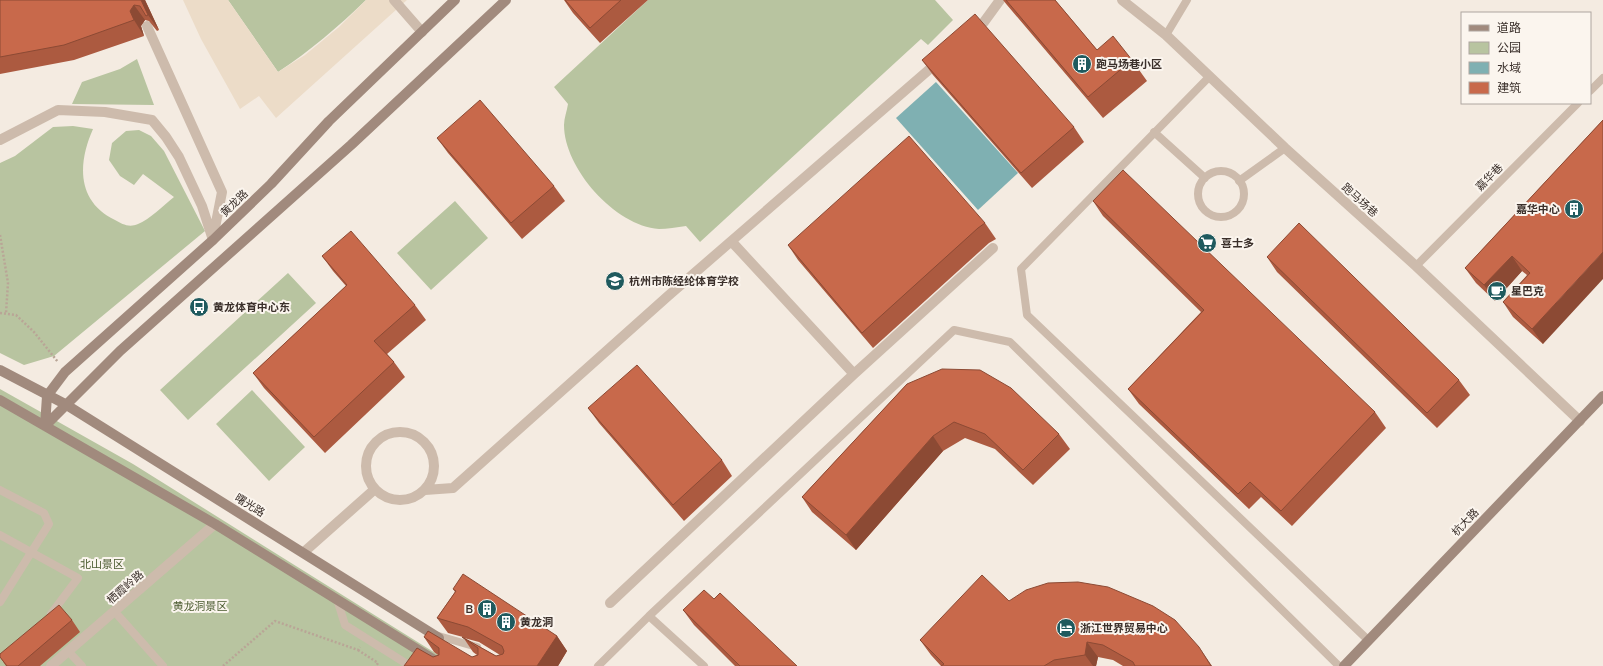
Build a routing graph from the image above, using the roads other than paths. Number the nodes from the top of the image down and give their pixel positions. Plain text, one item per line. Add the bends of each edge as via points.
1 (394, 0) edge
2 (455, 0) edge
3 (506, 0) edge
4 (1000, 0) edge
5 (1122, 0) edge
6 (1187, 0) edge
7 (147, 26) edge
8 (422, 32) junction
9 (1166, 34) junction
10 (966, 38) edge
11 (948, 53) edge
12 (1210, 76) junction
13 (1603, 78) edge
14 (1591, 90) edge
15 (1577, 104) edge
16 (1154, 132) junction
17 (0, 140) edge
18 (1285, 148) junction
19 (1205, 178) junction
20 (1239, 181) junction
21 (213, 240) junction
22 (732, 242) junction
23 (993, 248) dead end
24 (1416, 266) junction
25 (0, 370) edge
26 (854, 374) junction
27 (47, 396) junction
28 (1603, 396) edge
29 (0, 400) edge
30 (65, 404) junction
31 (1580, 420) junction
32 (46, 426) junction
33 (0, 490) edge
34 (375, 490) junction
35 (425, 490) junction
36 (215, 524) junction
37 (0, 535) edge
38 (32, 552) junction
39 (304, 552) junction
40 (337, 599) junction
41 (0, 602) edge
42 (610, 603) dead end
43 (115, 612) junction
44 (649, 616) junction
45 (48, 619) edge
46 (433, 634) junction
47 (1368, 640) junction
48 (482, 650) edge
49 (68, 651) junction
50 (464, 654) edge
51 (51, 666) edge
52 (82, 666) edge
53 (163, 666) edge
54 (410, 666) edge
55 (444, 666) edge
56 (598, 666) edge
57 (704, 666) edge
58 (1339, 666) edge
59 (1344, 666) edge

1 - 8 street
2 - 8 main road, 黄龙路
3 - 30 main road via 351,145 120,351
4 - 10 street via 984,22
5 - 9 street, 跑马场巷
6 - 9 lane
7 - 21 street via 222,192
8 - 21 main road, 黄龙路 via 329,121 271,184
9 - 12 street, 跑马场巷
11 - 22 street
12 - 16 lane
12 - 18 street, 跑马场巷
13 - 14 lane
15 - 24 lane, 嘉华巷
16 - 19 lane
16 - 47 lane via 1021,269 1027,315
17 - 21 street via 58,110 105,112 152,120 178,157 202,206
18 - 20 lane
18 - 24 street, 跑马场巷
19 - 20 lane via 1219,172 1233,175
19 - 20 lane via 1198,191 1199,199 1206,212 1220,217 1234,213 1242,202 1244,194
21 - 27 main road, 黄龙路 via 65,372
22 - 26 street
22 - 35 street via 453,488
23 - 26 street
24 - 31 street, 跑马场巷
25 - 27 main road, 曙光路
26 - 42 street
27 - 30 main road, 曙光路
27 - 32 main road
28 - 31 main road, 杭大路
29 - 32 main road
30 - 32 main road
30 - 39 main road, 曙光路
31 - 47 main road, 杭大路
32 - 36 main road
33 - 38 lane via 44,513 49,524
34 - 35 street via 394,500 406,500
34 - 35 street via 366,469 371,448 384,437 400,432 411,434 421,440 431,453 434,469
34 - 39 street
36 - 40 main road
36 - 43 street, 栖霞岭路
37 - 38 lane
38 - 41 lane
38 - 45 lane via 78,578
39 - 46 main road, 曙光路
40 - 54 lane via 345,625
40 - 55 main road
43 - 49 street, 栖霞岭路
43 - 53 lane
44 - 56 lane
44 - 57 lane
44 - 58 lane via 954,330 1010,342
46 - 48 lane
46 - 50 main road, 曙光路
47 - 59 main road, 杭大路
49 - 51 street, 栖霞岭路
49 - 52 lane

